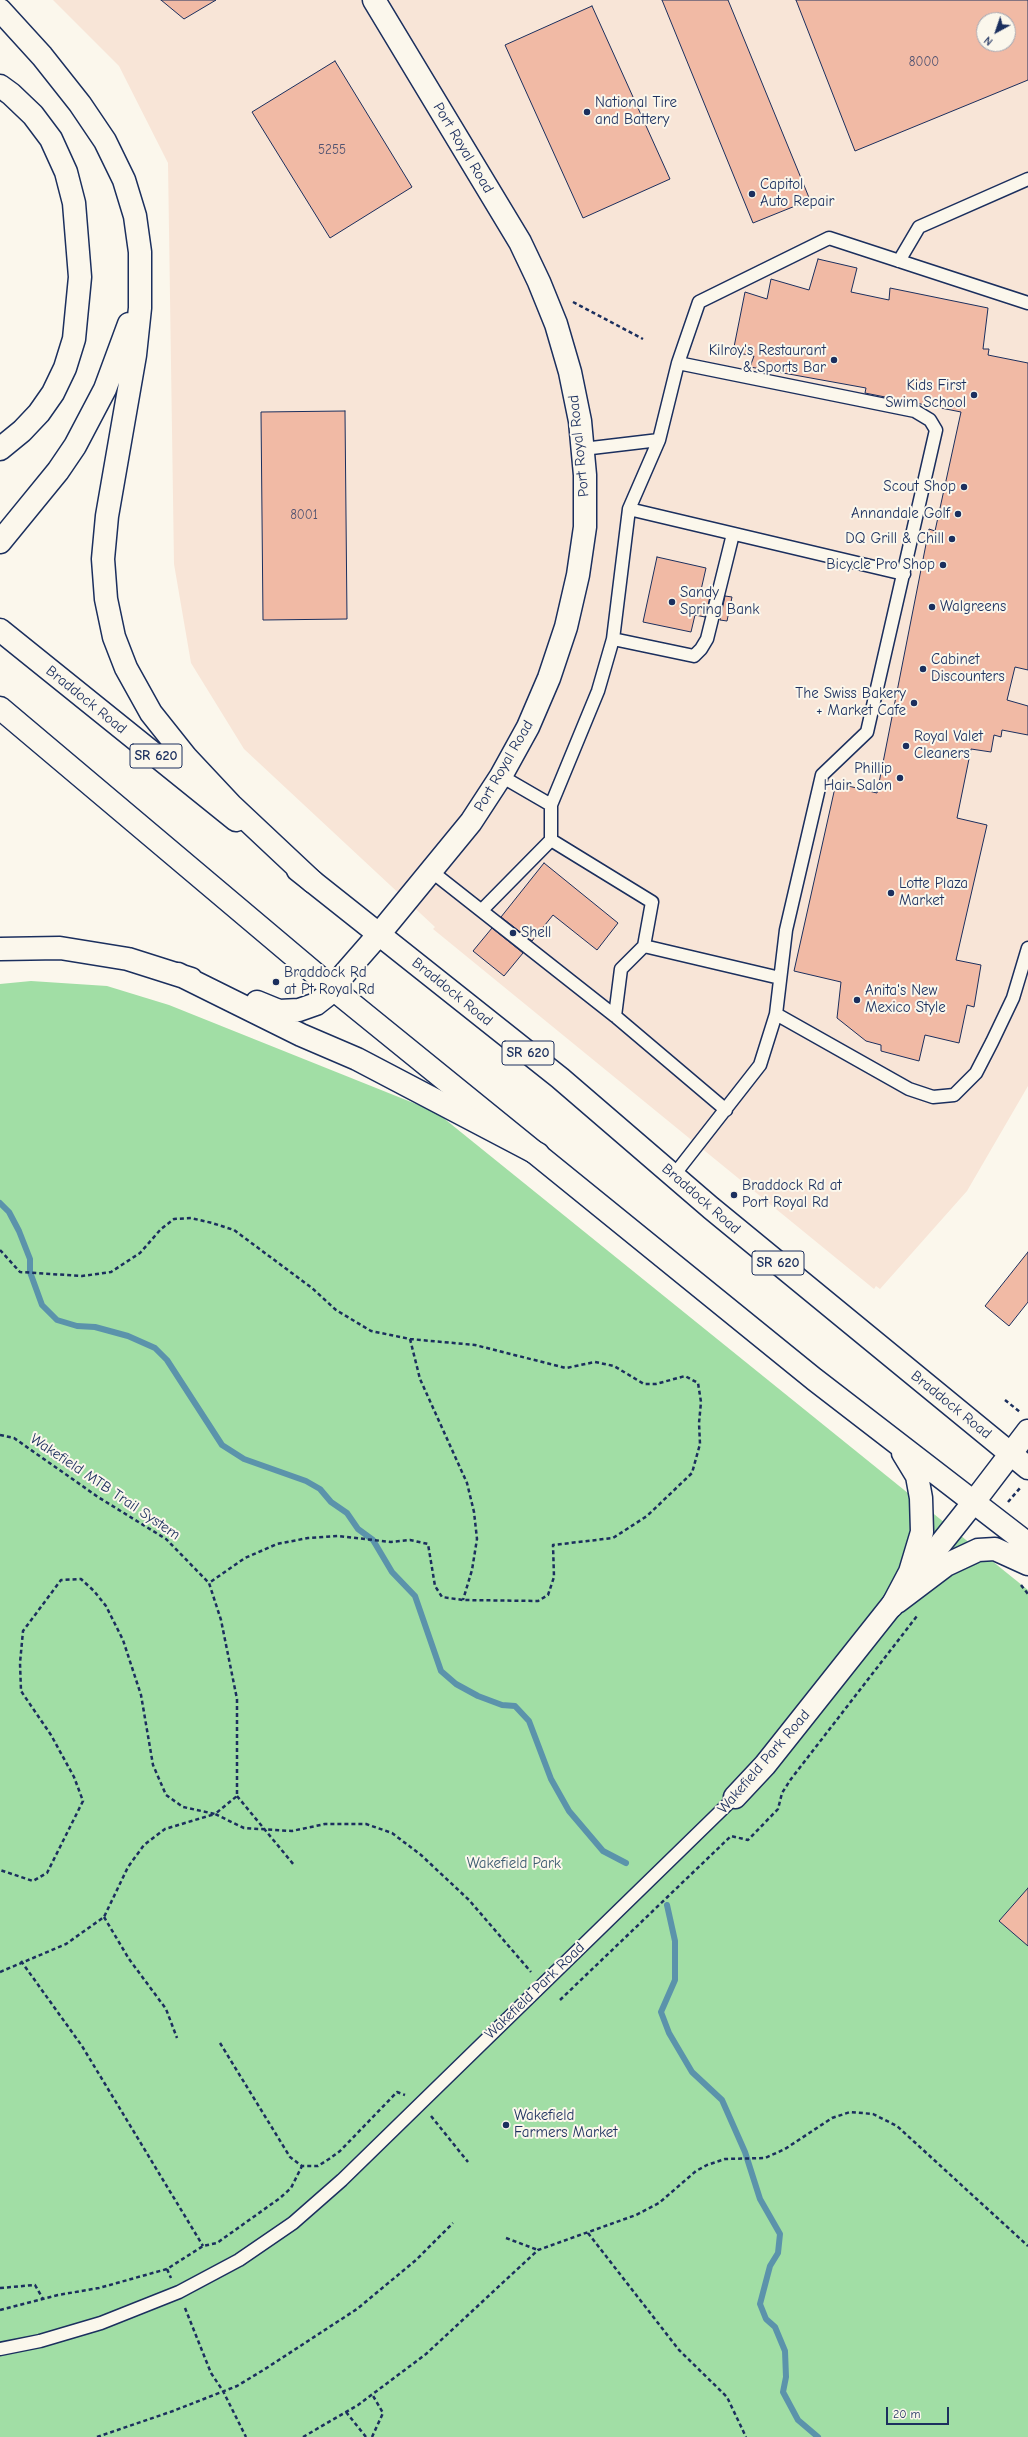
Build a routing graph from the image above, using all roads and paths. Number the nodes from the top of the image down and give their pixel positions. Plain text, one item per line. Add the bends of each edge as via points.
1 (374, 0) edge
2 (0, 10) edge
3 (0, 86) edge
4 (1028, 179) edge
5 (140, 252) junction
6 (899, 261) junction
7 (573, 302) dead end
8 (1028, 303) edge
9 (643, 339) dead end
10 (678, 364) junction
11 (659, 440) junction
12 (0, 448) edge
13 (583, 449) junction
14 (629, 509) junction
15 (733, 534) junction
16 (0, 542) edge
17 (904, 574) junction
18 (0, 630) edge
19 (613, 640) junction
20 (0, 708) edge
21 (502, 776) junction
22 (551, 805) junction
23 (551, 840) junction
24 (432, 870) junction
25 (313, 882) junction
26 (482, 910) junction
27 (380, 933) junction
28 (644, 946) junction
29 (1028, 948) edge
30 (0, 949) edge
31 (178, 974) junction
32 (780, 978) junction
33 (332, 988) junction
34 (776, 1014) junction
35 (614, 1016) junction
36 (726, 1110) junction
37 (538, 1154) junction
38 (674, 1175) junction
39 (0, 1250) edge
40 (410, 1339) junction
41 (1005, 1400) dead end
42 (1025, 1422) edge
43 (0, 1435) edge
44 (891, 1438) junction
45 (1010, 1454) junction
46 (1028, 1468) edge
47 (973, 1503) junction
48 (1028, 1544) edge
49 (1028, 1564) edge
50 (209, 1583) junction
51 (463, 1600) junction
52 (892, 1606) junction
53 (919, 1613) dead end
54 (237, 1796) junction
55 (735, 1797) joint
56 (215, 1814) junction
57 (264, 1830) junction
58 (294, 1865) dead end
59 (0, 1870) edge
60 (104, 1918) junction
61 (21, 1961) junction
62 (0, 1972) edge
63 (543, 1984) junction
64 (560, 2000) dead end
65 (177, 2038) dead end
66 (220, 2043) dead end
67 (453, 2224) dead end
68 (588, 2233) junction
69 (506, 2238) dead end
70 (203, 2246) junction
71 (1028, 2246) edge
72 (538, 2250) junction
73 (167, 2269) junction
74 (0, 2288) edge
75 (179, 2292) junction
76 (43, 2299) junction
77 (0, 2310) edge
78 (0, 2349) edge
79 (223, 2391) junction
80 (372, 2394) junction
81 (346, 2412) junction
82 (97, 2437) edge
83 (246, 2437) edge
84 (302, 2437) edge
85 (366, 2437) edge
86 (372, 2437) edge
87 (746, 2437) edge

1 - 13 main road, Port Royal Road via 520,242 536,275 556,324 570,372
2 - 5 main road via 42,56 105,141 135,216
3 - 12 main road via 38,121 51,139 66,172 74,203 80,277 74,339 66,368 39,413 22,431
4 - 6 lane via 919,227
5 - 16 main road via 136,296 105,390 75,446
5 - 25 main road via 140,308 135,355 107,516 103,559 106,599 114,637 126,668 151,713 186,757
6 - 8 lane
6 - 10 lane via 828,238 700,302
7 - 9 path
10 - 11 lane
10 - 17 lane via 915,411 930,420 936,430 935,440
11 - 13 lane
11 - 14 lane
13 - 21 main road, Port Royal Road via 586,475 585,527 578,575 566,627 549,678 528,727
14 - 15 lane
14 - 19 lane
15 - 17 lane
15 - 19 lane via 707,639 694,656
17 - 32 lane via 867,732 822,775 787,925
18 - 25 main road, Braddock Road / SR 620
19 - 22 lane via 598,691
20 - 33 main road
21 - 22 lane
21 - 24 main road, Port Royal Road via 471,822
22 - 23 lane
23 - 26 lane
23 - 28 lane via 652,902
24 - 26 lane
24 - 27 main road, Port Royal Road
25 - 27 main road, Braddock Road / SR 620
26 - 35 lane
27 - 33 main road, Port Royal Road
27 - 38 main road, Braddock Road / SR 620 via 560,1078
28 - 32 lane
28 - 35 lane via 621,969
29 - 34 lane via 1013,998 992,1042 976,1073 954,1095 933,1097 909,1089
30 - 31 main road via 60,948 128,959
31 - 33 main road, Port Royal Road via 279,1011 299,1010 316,1004 330,993
31 - 37 main road via 301,1035 357,1059
32 - 34 lane
33 - 37 main road
34 - 36 lane via 760,1065
35 - 36 lane
36 - 38 lane
37 - 44 main road
38 - 45 main road, Braddock Road / SR 620
39 - 40 path via 20,1272 82,1276 111,1272 140,1253 161,1229 174,1219 191,1218 234,1230 312,1288 336,1310 371,1331
40 - 51 path via 420,1379 467,1483 474,1512 477,1539 472,1570
40 - 51 path via 475,1345 566,1368 595,1362 614,1366 644,1384 656,1384 685,1376 698,1383 700,1391 700,1444 692,1473 647,1516 613,1538 553,1545 554,1577 548,1595 538,1601
41 - 42 path
42 - 45 main road, Wakefield Park Road
43 - 50 path, Wakefield MTB Trail System via 14,1438 98,1497 166,1539
44 - 47 main road
44 - 52 main road via 907,1457 917,1476 922,1516 922,1532 910,1572
45 - 46 main road, Braddock Road / SR 620
45 - 47 main road, Wakefield Park Road
47 - 48 main road
47 - 52 main road, Wakefield Park Road
49 - 52 main road via 995,1549 978,1550 946,1565
50 - 51 path via 245,1558 277,1544 338,1536 391,1542 410,1540 428,1544 435,1586 442,1597
50 - 54 path, Wakefield MTB Trail System via 221,1620 237,1699
52 - 55 main road, Wakefield Park Road via 765,1765
53 - 64 path via 791,1779 782,1793 778,1809 748,1840 731,1836
54 - 56 path
54 - 57 path
55 - 63 lane, Wakefield Park Road
56 - 57 path via 244,1828
56 - 59 path via 183,1807 166,1795 153,1765 141,1695 123,1640 106,1606 94,1591 81,1579 61,1580 23,1631 21,1691 51,1735 74,1777 83,1802 47,1873 33,1881
56 - 60 path via 165,1829 144,1845 128,1867
57 - 58 path
57 - 63 path via 292,1832 325,1824 366,1824 392,1833 421,1854 469,1900 518,1959
60 - 61 path via 66,1944
60 - 65 path via 129,1959 166,2009
61 - 62 path
61 - 70 path via 82,2046
63 - 75 lane, Wakefield Park Road via 314,2206 239,2260
66 - 70 path via 290,2157 302,2166 291,2188 280,2198 217,2243
67 - 79 path via 416,2260 357,2309 265,2369
68 - 71 path via 630,2218 659,2203 696,2171 707,2165 725,2158 765,2158 785,2149 832,2118 850,2112 873,2114 898,2126
68 - 72 path
68 - 87 path via 679,2350 727,2397
69 - 72 path
70 - 73 path
72 - 80 path via 426,2354
73 - 75 path
73 - 76 path via 99,2288
74 - 76 path via 35,2285
75 - 78 lane, Wakefield Park Road via 101,2323 40,2341
75 - 79 path via 211,2373
76 - 77 path
79 - 82 path via 173,2412
79 - 83 path
80 - 81 path
80 - 86 path via 383,2413
81 - 84 path
81 - 85 path

